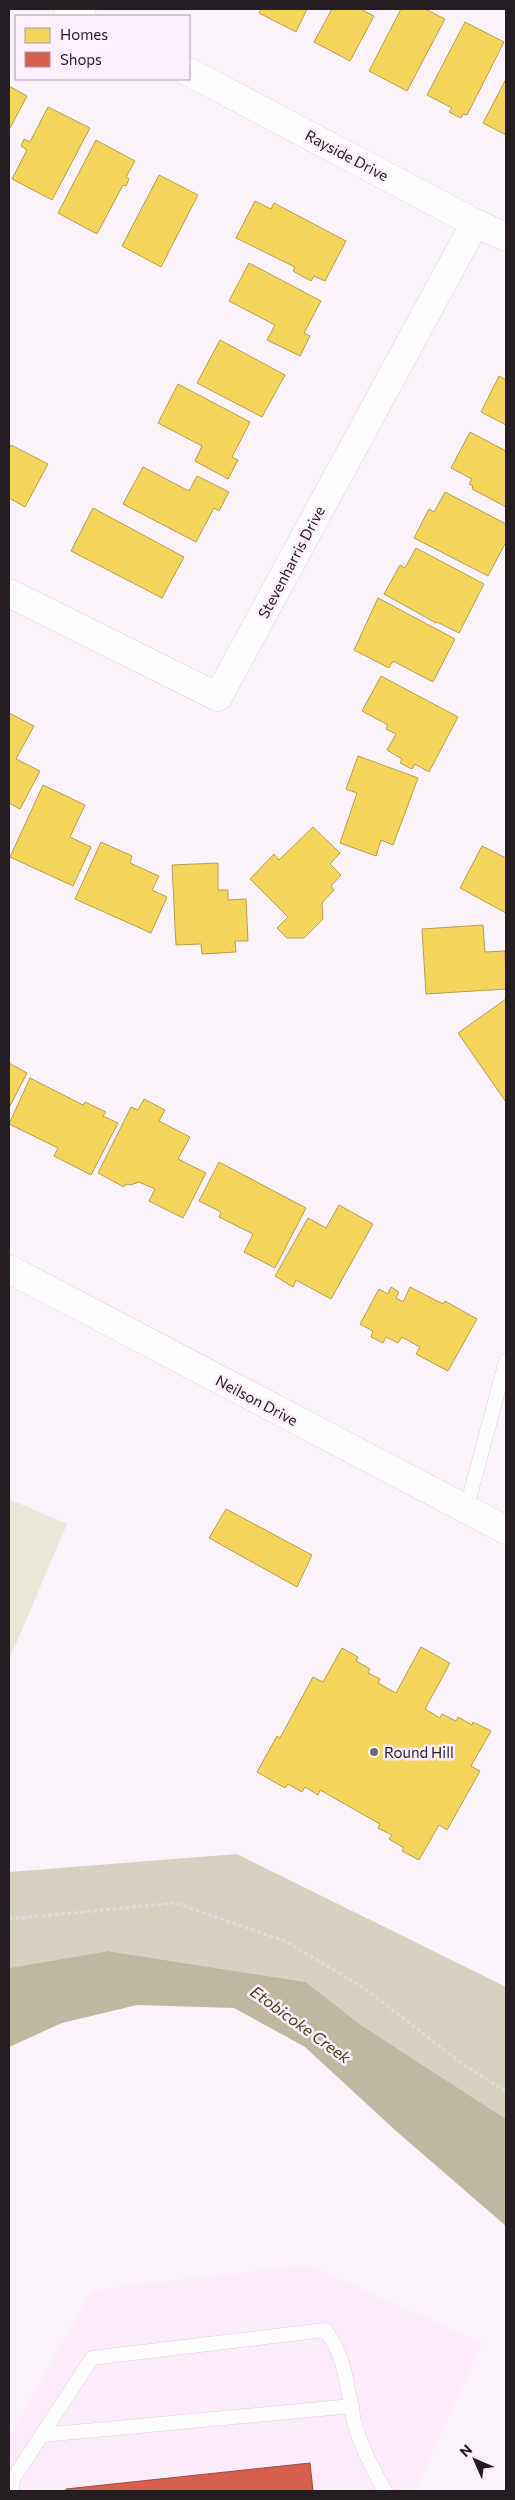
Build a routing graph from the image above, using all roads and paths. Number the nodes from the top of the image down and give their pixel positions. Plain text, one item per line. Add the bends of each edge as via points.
1 (68, 9) edge
2 (80, 15) edge
3 (190, 73) edge
4 (475, 223) junction
5 (506, 237) edge
6 (9, 593) edge
7 (9, 1269) edge
8 (506, 1361) edge
9 (466, 1510) junction
10 (506, 1530) edge
11 (9, 1920) edge
12 (506, 2091) edge
13 (352, 2406) junction
14 (42, 2435) junction
15 (11, 2491) edge
16 (385, 2491) edge

1 - 2 street
3 - 4 street, Rayside Drive
4 - 5 street, Rayside Drive
4 - 6 street, Stevenharris Drive via 218,697
7 - 9 street, Neilson Drive
8 - 9 lane
9 - 10 street, Neilson Drive
11 - 12 path via 175,1903 285,1941 364,1988 464,2064
13 - 14 lane
13 - 14 lane via 336,2343 326,2330 92,2358
13 - 16 lane via 354,2421
14 - 15 lane via 13,2478

